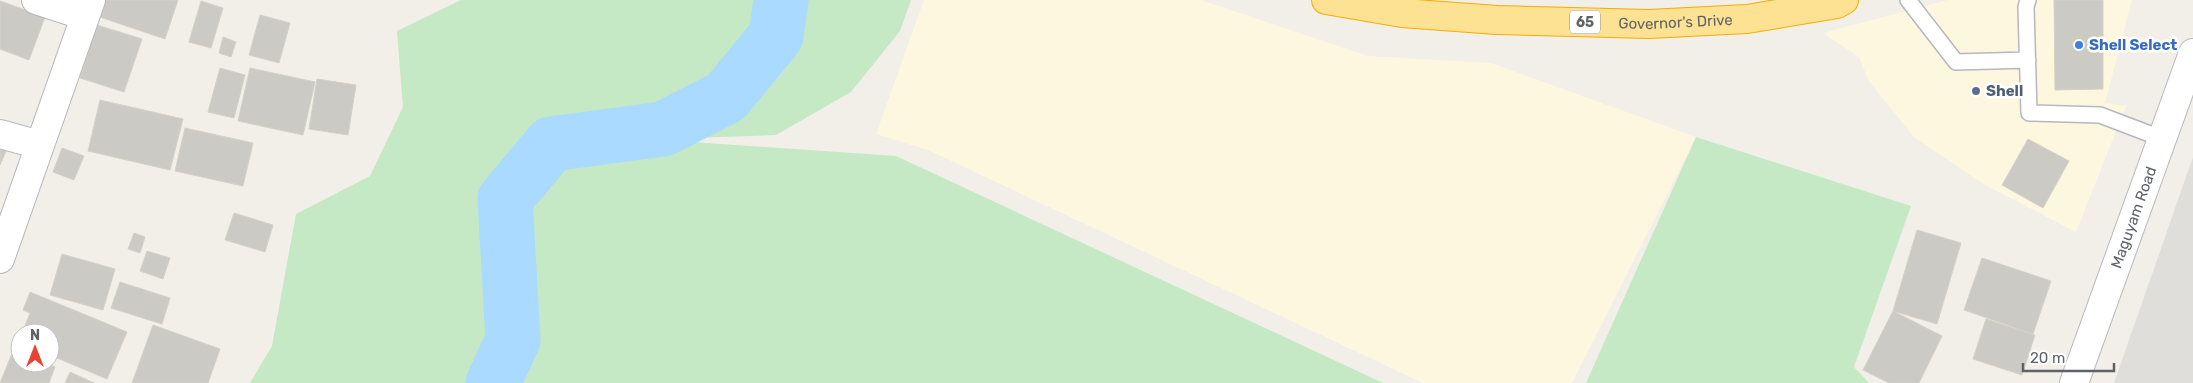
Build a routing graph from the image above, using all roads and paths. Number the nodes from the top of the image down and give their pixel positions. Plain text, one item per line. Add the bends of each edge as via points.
1 (36, 0) edge
2 (1326, 0) edge
3 (1844, 0) edge
4 (1908, 0) edge
5 (2028, 0) edge
6 (88, 8) edge
7 (2193, 53) edge
8 (2028, 60) junction
9 (0, 134) edge
10 (2163, 139) junction
11 (40, 145) junction
12 (0, 259) edge
13 (2074, 383) edge

1 - 6 street
2 - 3 highway, Governor's Drive / 65 via 1402,12 1496,20 1650,24 1747,18 1837,4
4 - 8 lane via 1956,62
5 - 8 lane
6 - 11 street
7 - 10 street, Maguyam Road
8 - 10 lane via 2029,113 2100,114
9 - 11 street
10 - 13 street, Maguyam Road
11 - 12 street

